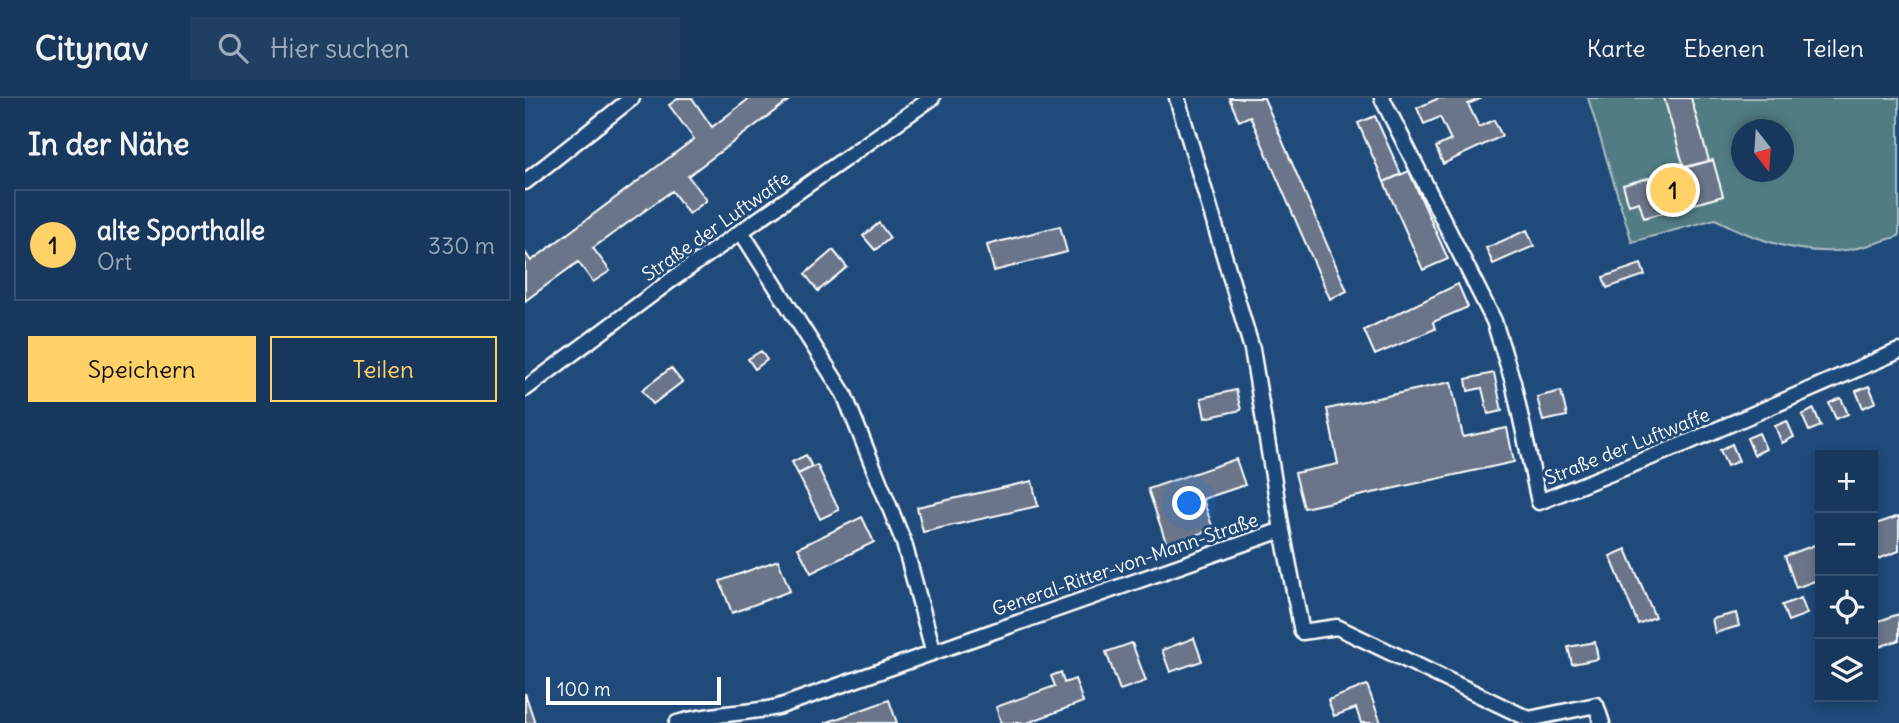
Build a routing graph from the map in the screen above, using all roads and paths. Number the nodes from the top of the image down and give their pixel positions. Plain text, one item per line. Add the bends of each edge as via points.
1 (632, 98) edge
2 (932, 98) edge
3 (1177, 98) edge
4 (1382, 98) edge
5 (525, 182) edge
6 (742, 233) junction
7 (1899, 351) edge
8 (525, 389) edge
9 (1282, 530) junction
10 (933, 650) junction
11 (677, 723) edge
12 (1602, 723) edge

1 - 5 street
2 - 6 street, Straße der Luftwaffe
3 - 9 street, General-Ritter-von-Mann-Straße via 1252,349
4 - 7 street, Straße der Luftwaffe via 1494,321 1513,382 1539,502
6 - 8 street, Straße der Luftwaffe
6 - 10 street via 844,394 907,550
9 - 10 street, General-Ritter-von-Mann-Straße
9 - 12 street via 1302,632 1337,627 1529,719 1596,705
10 - 11 street, General-Ritter-von-Mann-Straße via 778,707 740,715 702,715

